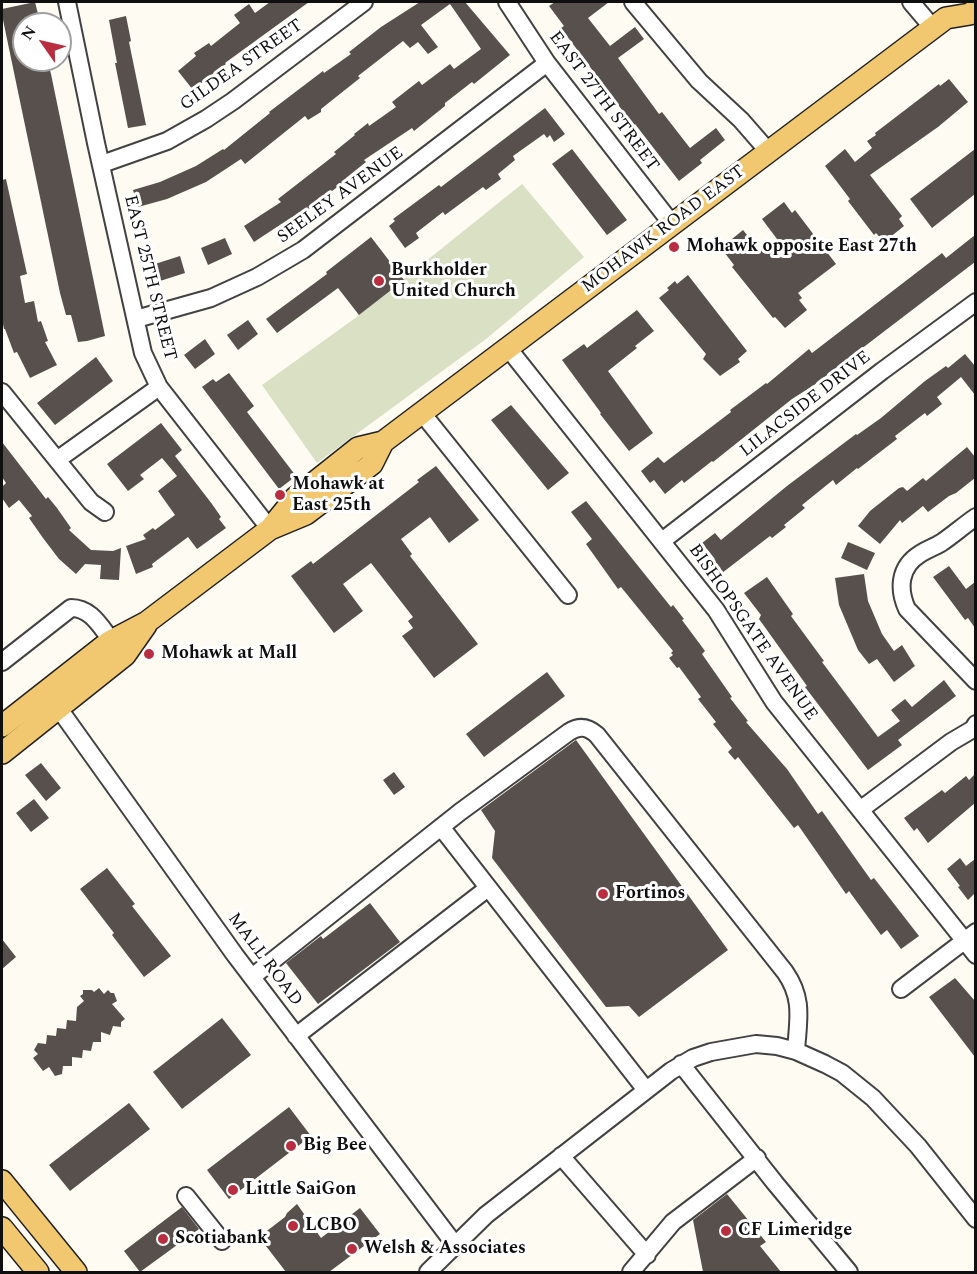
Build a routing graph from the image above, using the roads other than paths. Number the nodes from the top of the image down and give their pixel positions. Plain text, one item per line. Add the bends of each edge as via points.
1 (67, 2) edge
2 (364, 2) edge
3 (507, 2) edge
4 (633, 2) edge
5 (911, 2) edge
6 (975, 9) edge
7 (945, 16) edge
8 (547, 63) junction
9 (768, 151) junction
10 (102, 164) junction
11 (672, 224) junction
12 (973, 308) edge
13 (136, 319) junction
14 (508, 348) junction
15 (159, 387) junction
16 (2, 392) edge
17 (422, 413) junction
18 (57, 460) junction
19 (105, 512) dead end
20 (975, 517) edge
21 (270, 529) junction
22 (662, 541) junction
23 (568, 595) dead end
24 (147, 622) junction
25 (112, 641) junction
26 (2, 662) edge
27 (975, 681) edge
28 (53, 700) junction
29 (975, 724) edge
30 (2, 726) edge
31 (2, 753) edge
32 (860, 810) junction
33 (441, 827) junction
34 (488, 888) junction
35 (970, 937) edge
36 (975, 955) edge
37 (252, 977) junction
38 (901, 989) dead end
39 (296, 1036) junction
40 (796, 1051) junction
41 (681, 1064) junction
42 (646, 1090) junction
43 (561, 1156) junction
44 (757, 1158) junction
45 (2, 1181) edge
46 (186, 1196) dead end
47 (975, 1219) edge
48 (2, 1228) edge
49 (222, 1241) dead end
50 (456, 1246) junction
51 (647, 1255) junction
52 (38, 1272) edge
53 (76, 1272) edge
54 (428, 1272) edge
55 (631, 1272) edge
56 (849, 1272) edge

1 - 10 street, EAST 25TH STREET
2 - 10 street, GILDEA STREET via 206,119 167,141
3 - 8 street, EAST 27TH STREET
4 - 9 street via 699,81
5 - 7 street
6 - 7 main road, MOHAWK ROAD EAST via 970,14
7 - 9 main road, MOHAWK ROAD EAST
8 - 11 street, EAST 27TH STREET
8 - 13 street, SEELEY AVENUE via 281,264 211,298
9 - 11 main road, MOHAWK ROAD EAST
10 - 13 street, EAST 25TH STREET
11 - 14 main road, MOHAWK ROAD EAST
12 - 22 street, LILACSIDE DRIVE
13 - 15 street, EAST 25TH STREET via 143,353
14 - 17 main road, MOHAWK ROAD EAST
14 - 22 street, BISHOPSGATE AVENUE
15 - 18 street
15 - 21 street, EAST 25TH STREET
16 - 18 street
17 - 21 main road, MOHAWK ROAD EAST via 383,442 358,448 295,498
17 - 23 street
18 - 19 street via 91,502
20 - 27 street via 918,555 906,567 901,580 902,597 908,609
21 - 24 main road, MOHAWK ROAD EAST
22 - 32 street, BISHOPSGATE AVENUE via 716,610 774,702
24 - 25 main road, MOHAWK ROAD EAST
24 - 28 main road, MOHAWK ROAD EAST via 125,656
25 - 26 street via 89,612 71,608
25 - 28 main road, MOHAWK ROAD EAST
28 - 30 main road, MOHAWK ROAD EAST
28 - 31 main road, MOHAWK ROAD EAST
28 - 37 street, MALL ROAD
29 - 32 street
32 - 35 street, BISHOPSGATE AVENUE
33 - 34 street
33 - 37 street
33 - 40 street via 569,732 580,727 592,731 790,979 799,1009
34 - 39 street
34 - 42 street
35 - 36 street, BISHOPSGATE AVENUE
35 - 38 street
37 - 39 street, MALL ROAD
39 - 50 street, MALL ROAD
40 - 41 street via 756,1044 711,1052
40 - 47 street via 842,1073 873,1098 918,1146
41 - 42 street
41 - 44 street
42 - 43 street
43 - 50 street via 486,1215
43 - 51 street
44 - 51 street via 674,1222
44 - 56 street
45 - 53 main road
46 - 49 street
48 - 52 main road
50 - 54 street
51 - 55 street

